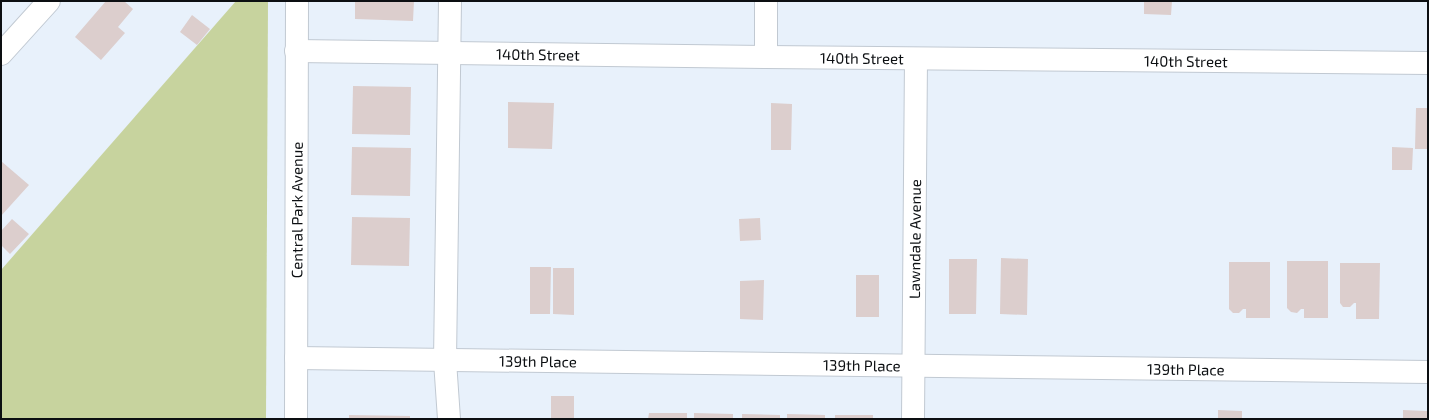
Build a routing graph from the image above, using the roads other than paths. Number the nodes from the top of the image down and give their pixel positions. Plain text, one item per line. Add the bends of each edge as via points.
1 (49, 1) edge
2 (297, 1) edge
3 (450, 1) edge
4 (766, 1) edge
5 (296, 51) junction
6 (1, 54) edge
7 (449, 54) junction
8 (766, 57) junction
9 (916, 59) junction
10 (1428, 63) edge
11 (296, 358) junction
12 (445, 361) junction
13 (914, 365) junction
14 (1428, 372) edge
15 (296, 419) edge
16 (449, 419) edge
17 (914, 419) edge

1 - 6 street
2 - 5 street, Central Park Avenue
3 - 7 street
4 - 8 street
5 - 7 street, 140th Street
5 - 11 street, Central Park Avenue
7 - 8 street, 140th Street
7 - 12 street
8 - 9 street, 140th Street
9 - 10 street, 140th Street
9 - 13 street, Lawndale Avenue
11 - 12 street, 139th Place
11 - 15 street, Central Park Avenue
12 - 13 street, 139th Place
12 - 16 street
13 - 14 street, 139th Place
13 - 17 street, Lawndale Avenue

